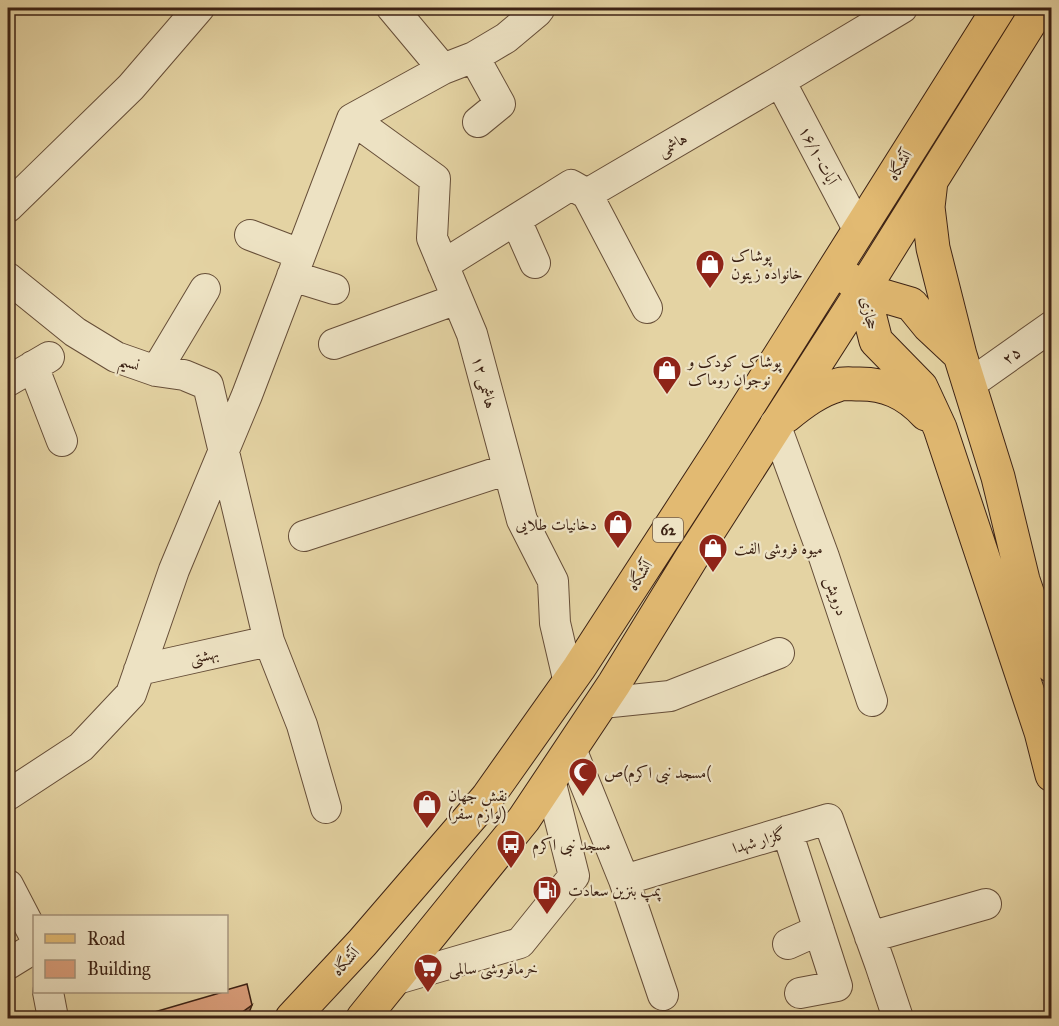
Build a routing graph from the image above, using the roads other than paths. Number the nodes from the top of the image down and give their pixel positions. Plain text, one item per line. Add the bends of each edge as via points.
1 (199, 8) edge
2 (392, 8) edge
3 (540, 8) edge
4 (902, 8) edge
5 (999, 8) edge
6 (1039, 8) edge
7 (474, 57) junction
8 (443, 69) junction
9 (780, 81) junction
10 (352, 119) junction
11 (478, 122) dead end
12 (932, 177) junction
13 (587, 194) junction
14 (8, 207) edge
15 (516, 220) junction
16 (858, 230) junction
17 (250, 235) dead end
18 (535, 263) dead end
19 (296, 265) junction
20 (443, 265) junction
21 (834, 268) junction
22 (8, 278) edge
23 (205, 289) dead end
24 (334, 289) dead end
25 (863, 290) junction
26 (457, 299) junction
27 (647, 308) dead end
28 (1049, 336) edge
29 (334, 344) dead end
30 (965, 370) junction
31 (156, 371) junction
32 (8, 381) edge
33 (775, 424) junction
34 (62, 441) dead end
35 (947, 448) junction
36 (223, 451) junction
37 (508, 469) junction
38 (304, 536) dead end
39 (1013, 540) junction
40 (983, 553) junction
41 (269, 641) junction
42 (779, 653) dead end
43 (1050, 659) edge
44 (139, 670) junction
45 (569, 683) junction
46 (872, 700) dead end
47 (602, 702) junction
48 (571, 749) junction
49 (1052, 775) edge
50 (550, 780) junction
51 (8, 795) edge
52 (326, 808) dead end
53 (787, 831) junction
54 (624, 880) junction
55 (8, 885) edge
56 (986, 904) dead end
57 (819, 930) junction
58 (33, 933) edge
59 (870, 937) junction
60 (789, 944) dead end
61 (33, 949) edge
62 (8, 964) edge
63 (397, 979) junction
64 (48, 993) edge
65 (800, 993) dead end
66 (663, 995) dead end
67 (53, 1018) edge
68 (292, 1018) edge
69 (363, 1018) edge
70 (898, 1018) edge

1 - 14 street via 131,87
2 - 8 street
3 - 7 street via 506,38
4 - 9 street, هاشمی
5 - 16 main road, آتشگاه / 62
6 - 12 main road, آتشگاه / 62
7 - 8 street
7 - 11 street via 500,104
8 - 10 street
9 - 13 street, هاشمی
9 - 16 street, ۱۶/۱-آیات
10 - 19 street
10 - 20 street, ۱۲ هاشمی via 435,179 432,238
12 - 25 main road, آتشگاه / 62
12 - 30 main road via 928,207 933,248
13 - 15 street via 571,185
13 - 27 street
15 - 18 street
15 - 20 street
16 - 21 main road, آتشگاه / 62
17 - 19 street
19 - 24 street
19 - 36 street
20 - 26 street, ۱۲ هاشمی
21 - 25 main road
21 - 45 main road, آتشگاه / 62
22 - 31 street, نسیم via 75,332 116,357
23 - 31 street
25 - 30 main road, حجازی via 911,304
25 - 33 main road, آتشگاه / 62
25 - 35 main road, حجازی via 876,341 921,387
26 - 29 street
26 - 37 street, ۱۲ هاشمی via 472,334
28 - 30 street, ۲۵
30 - 39 main road
31 - 36 street, نسیم via 184,375 208,386
32 - 34 street via 41,361
33 - 35 main road via 807,400 838,385 871,383 912,399 926,413
33 - 46 street, درویش
33 - 47 main road, آتشگاه / 62
35 - 40 main road, حجازی
36 - 41 street
36 - 44 street via 174,570
37 - 38 street
37 - 45 street, ۱۲ هاشمی via 522,520 553,581 555,623
39 - 40 main road
39 - 43 main road
40 - 49 main road, حجازی
41 - 44 street, بهشتی
41 - 52 street via 302,725
42 - 47 street via 669,696
44 - 51 street via 131,694 81,747
45 - 68 main road, آتشگاه / 62 via 488,798
47 - 48 main road, آتشگاه / 62
48 - 50 main road, آتشگاه / 62
48 - 54 street
50 - 63 main road, آتشگاه / 62 via 524,819
50 - 63 street via 574,876 520,943
53 - 54 street, گلزار شهدا
53 - 57 street
53 - 59 street, گلزار شهدا via 828,819
54 - 66 street
55 - 58 street
56 - 59 street
57 - 60 street
57 - 65 street via 837,986
59 - 70 street, گلزار شهدا
61 - 62 street
63 - 69 main road, آتشگاه / 62
64 - 67 street

